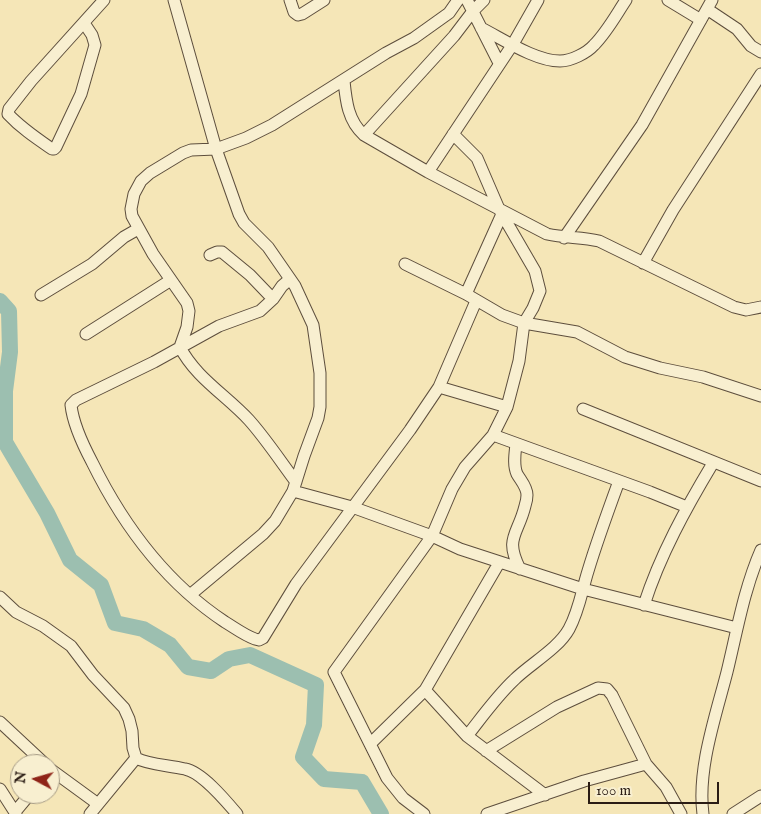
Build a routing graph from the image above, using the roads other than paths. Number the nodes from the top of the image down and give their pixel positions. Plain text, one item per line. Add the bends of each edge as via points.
1 (104, 0) edge
2 (173, 0) edge
3 (290, 0) edge
4 (324, 0) edge
5 (458, 0) edge
6 (467, 0) edge
7 (484, 0) edge
8 (538, 0) edge
9 (626, 0) edge
10 (668, 0) edge
11 (709, 5) edge
12 (473, 11) junction
13 (701, 20) junction
14 (84, 23) junction
15 (482, 28) junction
16 (513, 44) junction
17 (761, 52) edge
18 (498, 63) junction
19 (761, 74) edge
20 (344, 81) junction
21 (329, 91) junction
22 (346, 96) junction
23 (452, 134) junction
24 (364, 135) junction
25 (216, 149) junction
26 (428, 172) junction
27 (501, 212) junction
28 (138, 229) junction
29 (564, 238) junction
30 (210, 255) dead end
31 (643, 263) junction
32 (405, 264) dead end
33 (290, 279) junction
34 (171, 280) junction
35 (466, 294) junction
36 (41, 295) dead end
37 (273, 299) junction
38 (476, 301) junction
39 (761, 308) edge
40 (524, 323) junction
41 (86, 334) dead end
42 (180, 347) junction
43 (439, 388) junction
44 (761, 396) edge
45 (507, 407) junction
46 (583, 409) dead end
47 (493, 434) junction
48 (516, 444) junction
49 (713, 463) junction
50 (619, 481) junction
51 (761, 481) edge
52 (295, 486) junction
53 (352, 508) junction
54 (687, 508) junction
55 (432, 536) junction
56 (761, 550) edge
57 (499, 563) junction
58 (520, 569) junction
59 (583, 589) junction
60 (190, 595) junction
61 (0, 597) edge
62 (644, 606) junction
63 (737, 628) junction
64 (425, 690) junction
65 (0, 722) edge
66 (467, 736) junction
67 (370, 744) junction
68 (486, 751) junction
69 (34, 754) edge
70 (136, 758) junction
71 (646, 764) junction
72 (60, 776) edge
73 (0, 789) edge
74 (545, 795) junction
75 (761, 796) edge
76 (98, 804) junction
77 (16, 813) edge
78 (90, 814) edge
79 (237, 814) edge
80 (424, 814) edge
81 (488, 814) edge
82 (681, 814) edge
83 (703, 814) edge
84 (733, 814) edge

1 - 14 street
2 - 25 street
3 - 4 street via 298,15
5 - 20 street via 448,13 414,38
6 - 12 street
7 - 12 street
8 - 16 street
9 - 16 street via 593,46 573,59 539,58
10 - 13 street
11 - 13 street
11 - 17 street
12 - 15 street
12 - 24 street
13 - 29 street via 642,125
14 - 14 street via 95,42 93,54 81,94 54,149 31,135 8,114 8,109
15 - 16 street
15 - 18 street
16 - 18 street
18 - 23 street
19 - 31 street via 673,210
20 - 21 street
20 - 22 street
21 - 22 street
21 - 25 street via 272,125
22 - 24 street via 352,120
23 - 26 street
23 - 27 street via 477,158
24 - 26 street
25 - 28 street via 182,153 141,181 136,187 132,209
25 - 33 street via 244,223 268,247
26 - 27 street
27 - 29 street via 547,234
27 - 35 street
27 - 40 street via 535,271 539,284 538,298
28 - 34 street
28 - 36 street via 92,264
29 - 31 street via 590,238
30 - 37 street via 222,252
31 - 39 street via 734,307 746,310
32 - 35 street
33 - 37 street
33 - 52 street via 313,325 320,391 318,418
34 - 41 street
34 - 42 street via 189,311
35 - 38 street
37 - 42 street via 260,311 219,326
38 - 40 street
38 - 43 street
40 - 44 street via 577,332 625,357
40 - 45 street via 519,361
42 - 52 street via 199,372 251,422
42 - 60 street via 71,405 82,443 106,491 146,548 172,580
43 - 45 street
43 - 53 street
45 - 47 street
46 - 49 street
47 - 48 street
47 - 55 street via 464,467
48 - 50 street
48 - 58 street via 514,461 528,496 512,544
49 - 51 street
49 - 54 street
50 - 54 street
50 - 59 street
52 - 53 street
52 - 60 street via 275,521 263,534
53 - 55 street
53 - 60 street via 260,640 249,637
54 - 62 street via 653,579
55 - 57 street
55 - 67 street via 334,672
56 - 63 street
57 - 58 street
57 - 64 street
58 - 59 street
59 - 62 street
59 - 66 street via 569,630 555,648 514,680
61 - 70 street via 16,612 71,646 92,675 124,708 131,725
62 - 63 street
63 - 83 street via 708,749 701,798
64 - 66 street
64 - 67 street
65 - 69 street
66 - 68 street
67 - 80 street via 387,778 403,798
68 - 71 street via 557,707 598,688 612,695
68 - 74 street
70 - 76 street
70 - 79 street via 187,769 203,780
71 - 74 street
71 - 82 street via 666,787
72 - 76 street
73 - 77 street
74 - 81 street
75 - 84 street
76 - 78 street

